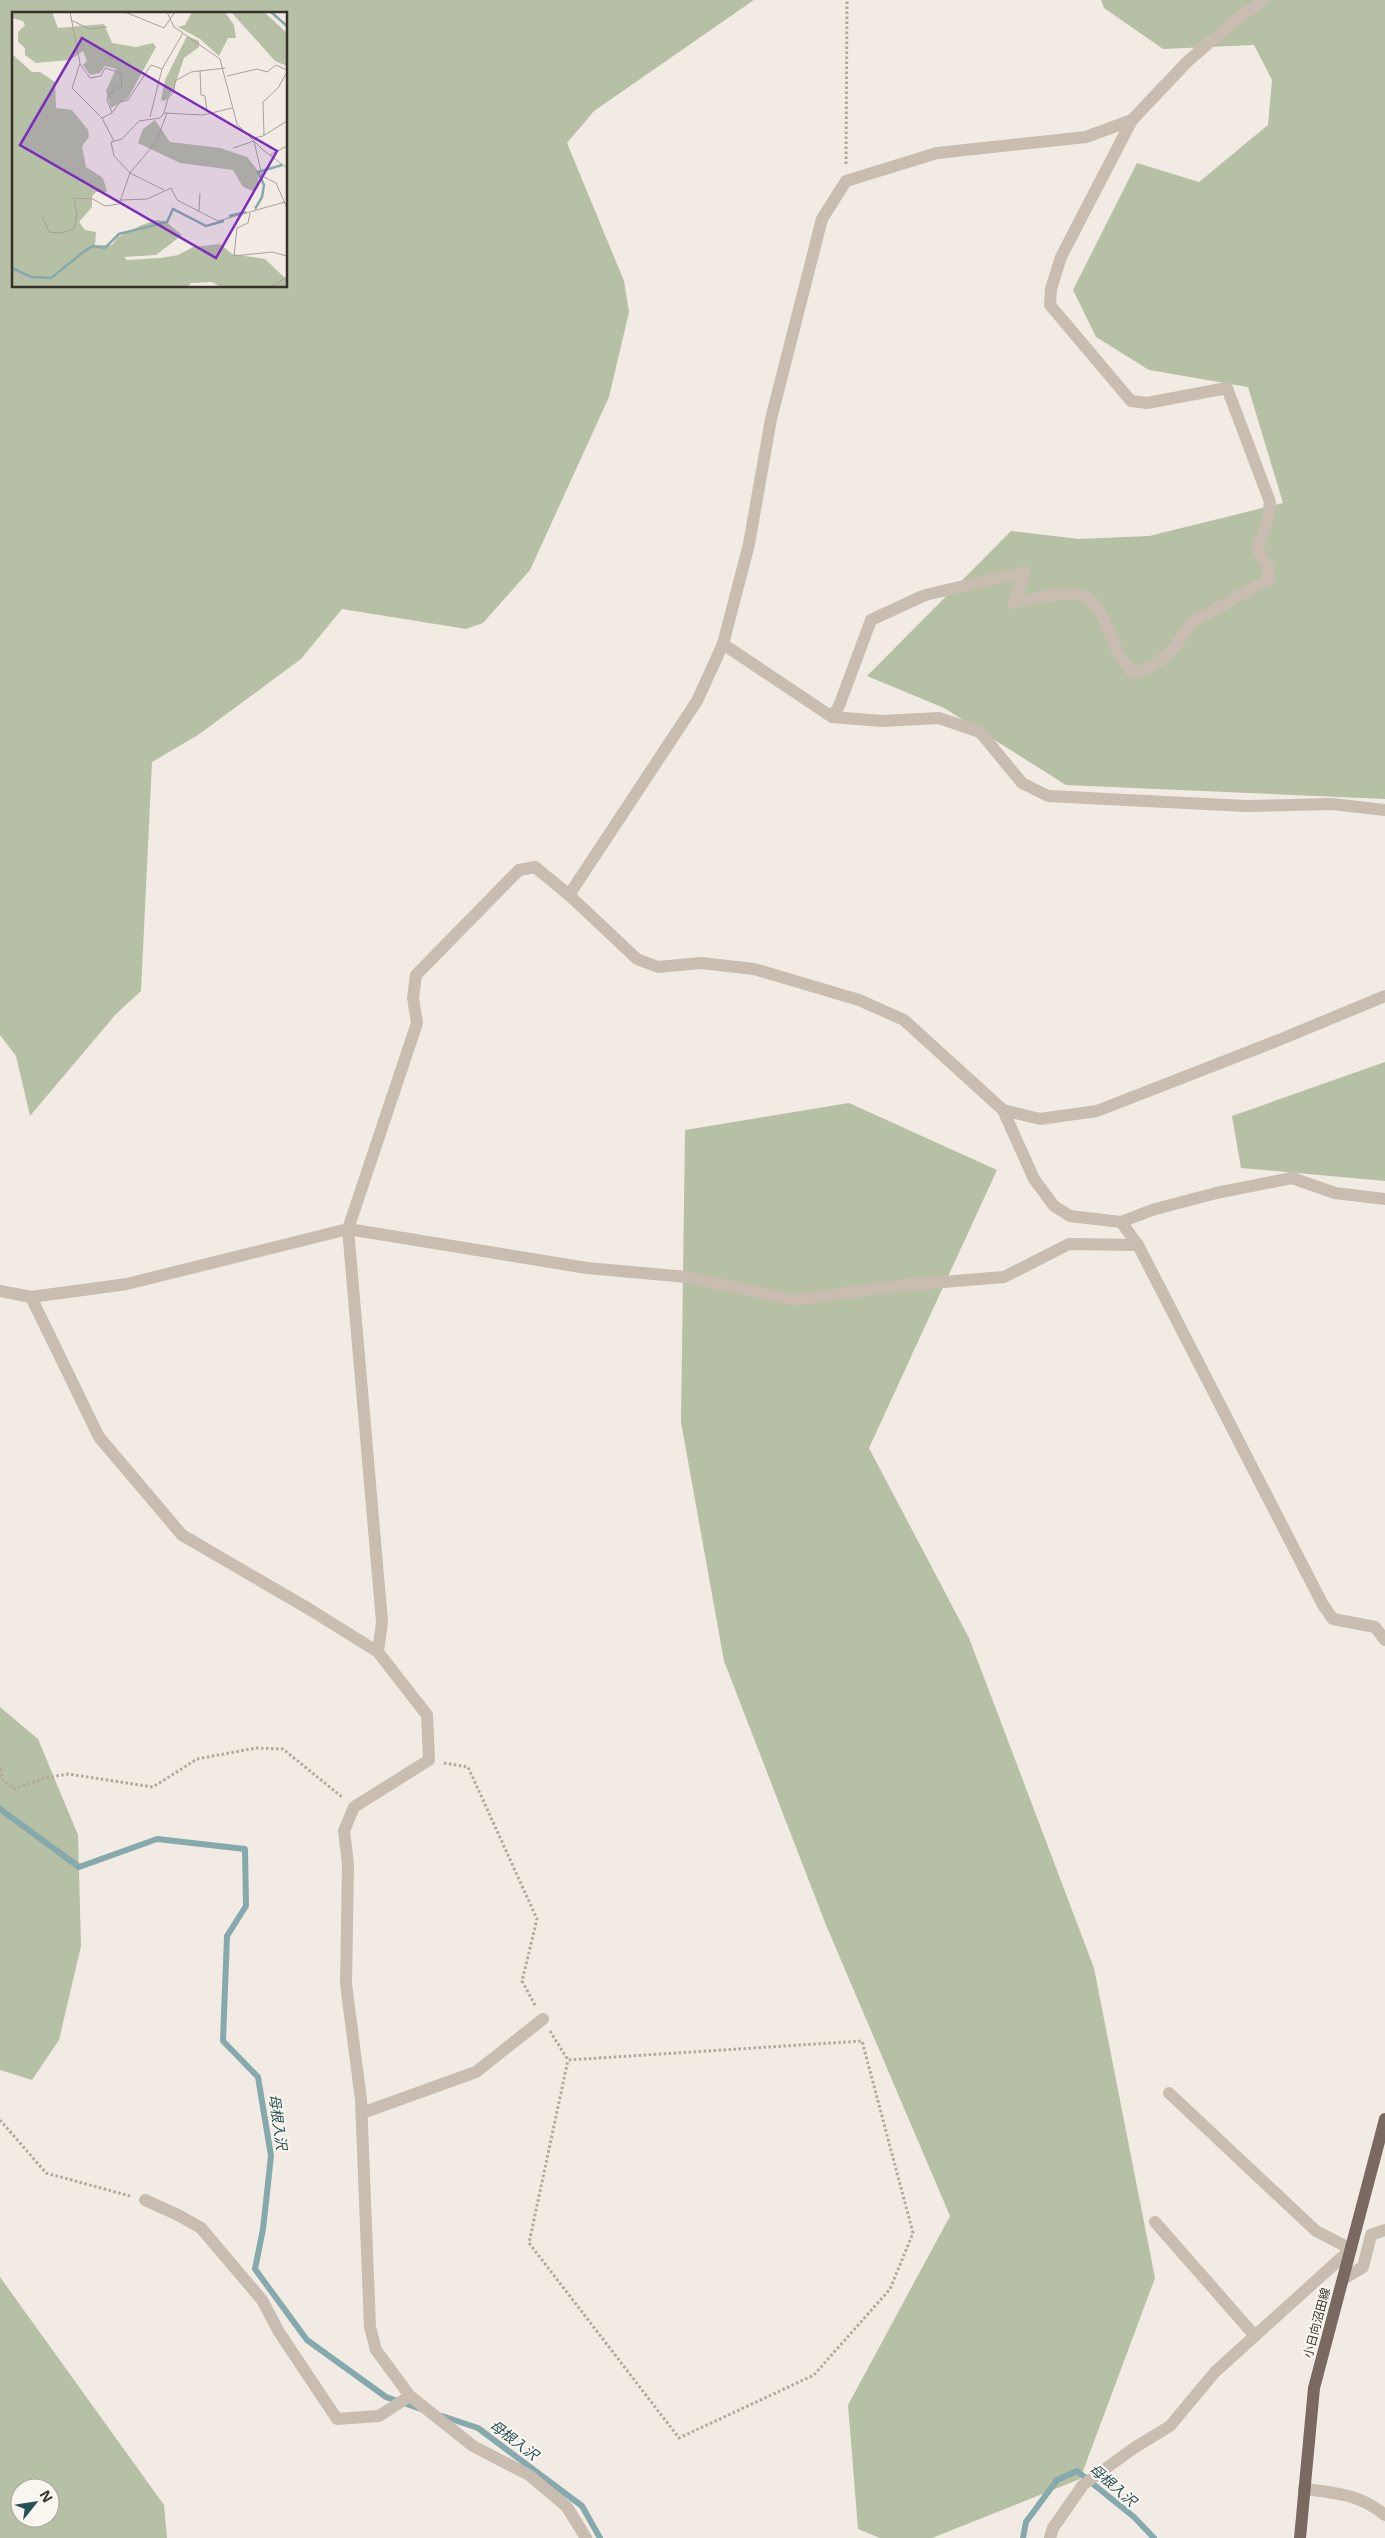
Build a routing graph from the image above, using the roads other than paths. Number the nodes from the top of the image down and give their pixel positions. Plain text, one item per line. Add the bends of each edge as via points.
1 (1264, 0) edge
2 (1132, 120) junction
3 (723, 644) junction
4 (832, 717) junction
5 (1385, 810) edge
6 (569, 895) junction
7 (1385, 996) edge
8 (1003, 1110) junction
9 (1385, 1199) edge
10 (1121, 1222) junction
11 (348, 1229) junction
12 (1138, 1245) junction
13 (0, 1291) edge
14 (32, 1297) junction
15 (1380, 1622) edge
16 (1385, 1640) edge
17 (378, 1652) junction
18 (542, 2019) road end
19 (1169, 2093) dead end
20 (362, 2113) junction
21 (1385, 2119) edge
22 (145, 2200) road end
23 (1155, 2222) dead end
24 (1385, 2230) edge
25 (1351, 2249) junction
26 (1343, 2280) junction
27 (1255, 2336) junction
28 (410, 2396) junction
29 (1304, 2489) junction
30 (1385, 2515) edge
31 (586, 2538) edge
32 (1050, 2538) edge
33 (1300, 2538) edge

1 - 2 street via 1187,62
2 - 3 street via 1086,137 937,153 846,181 822,219 772,420 749,544
2 - 4 street via 1061,257 1051,290 1050,306 1131,401 1147,403 1227,388 1270,502 1267,523 1257,547 1268,567 1270,579 1192,622 1171,652 1151,667 1132,673 1118,656 1095,605 1085,596 1057,593 1013,603 1025,572 925,595 871,620
3 - 4 street
3 - 6 street via 697,701
4 - 5 street via 882,721 939,718 980,732 1022,783 1048,796 1246,806 1332,804
6 - 8 street via 644,962 658,967 701,963 754,969 813,984 904,1020
6 - 11 street via 536,867 519,870 416,975 413,998 417,1023
7 - 8 street via 1097,1110 1040,1120
8 - 10 street via 1034,1179 1054,1206 1070,1216
9 - 10 street via 1335,1193 1292,1178 1216,1193
10 - 12 street
11 - 12 street via 587,1268 687,1277 794,1300 907,1285 1004,1277 1069,1244
11 - 14 street via 128,1284
11 - 17 street via 382,1622
12 - 15 street via 1323,1605 1333,1619
13 - 14 street
14 - 17 street via 98,1437 182,1535
15 - 16 street
17 - 20 street via 427,1714 429,1760 354,1807 344,1831 348,1864 346,1984
18 - 20 street via 476,2072
19 - 25 street via 1316,2231
20 - 28 street via 370,2327 376,2350
21 - 25 main road, 小日向沼田線
22 - 28 street via 201,2228 262,2300 279,2332 338,2419 379,2416
23 - 27 street
24 - 26 street via 1371,2235 1363,2267
25 - 26 main road, 小日向沼田線
25 - 27 street
26 - 29 main road, 小日向沼田線 via 1314,2388
27 - 32 street via 1215,2372 1170,2426 1082,2485 1053,2528
28 - 31 street via 473,2446 529,2475 566,2507
29 - 30 street via 1349,2495 1370,2503
29 - 33 main road, 小日向沼田線

